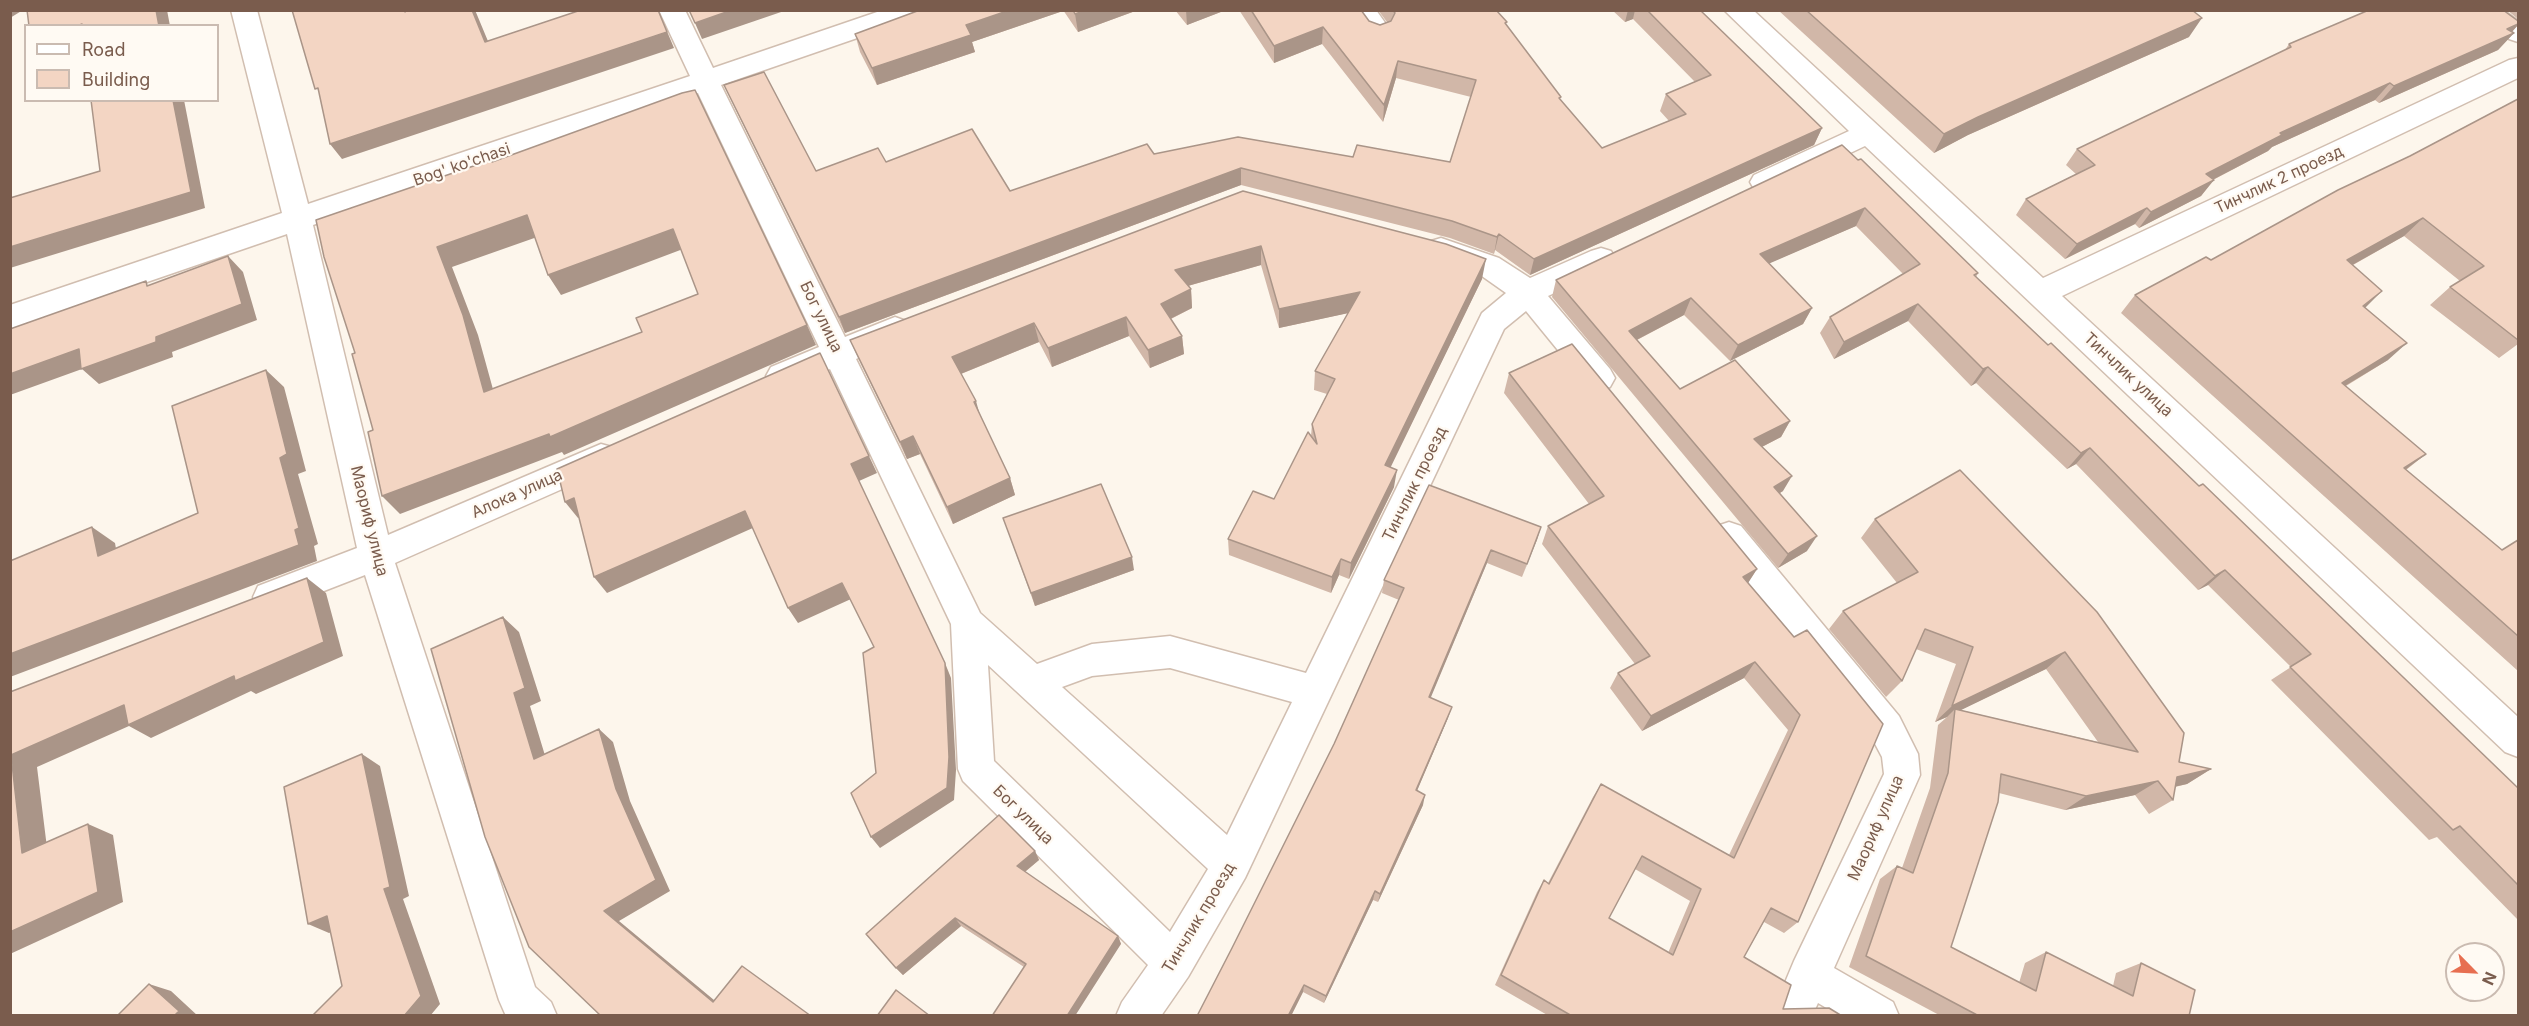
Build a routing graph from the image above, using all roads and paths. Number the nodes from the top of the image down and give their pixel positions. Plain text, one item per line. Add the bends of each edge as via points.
1 (244, 10) edge
2 (672, 10) edge
3 (912, 10) edge
4 (1362, 10) edge
5 (1737, 10) edge
6 (2484, 10) edge
7 (1378, 31) edge
8 (2518, 33) edge
9 (2518, 67) edge
10 (706, 82) junction
11 (1869, 133) junction
12 (1743, 192) edge
13 (298, 221) junction
14 (1415, 242) edge
15 (1628, 246) edge
16 (1528, 292) junction
17 (2040, 293) junction
18 (10, 317) edge
19 (917, 321) edge
20 (838, 351) junction
21 (752, 389) edge
22 (1618, 401) edge
23 (623, 447) edge
24 (1707, 510) edge
25 (376, 556) junction
26 (243, 608) edge
27 (968, 624) junction
28 (1031, 682) junction
29 (1316, 692) junction
30 (2518, 740) edge
31 (1232, 866) junction
32 (1174, 963) junction
33 (1808, 975) junction
34 (520, 1010) edge
35 (1136, 1016) edge
36 (1791, 1016) edge
37 (1879, 1016) edge

1 - 13 street, Маориф улица
2 - 10 street, Бог улица
3 - 10 street, Bog' ko'chasi
4 - 7 street
5 - 11 street, Тинчлик улица
6 - 8 street
9 - 17 street, Тинчлик 2 проезд
10 - 13 street, Bog' ko'chasi
10 - 20 street, Бог улица
11 - 12 street
11 - 17 street, Тинчлик улица
13 - 18 street, Bog' ko'chasi
13 - 25 street, Маориф улица
14 - 16 street via 1489,266
15 - 16 street, Тинчлик проезд
16 - 22 street
16 - 29 street, Тинчлик проезд via 1493,321
17 - 30 street, Тинчлик улица
19 - 20 street
20 - 21 street
20 - 27 street, Бог улица
23 - 25 street, Алока улица
24 - 33 street, Маориф улица via 1886,728 1900,754 1902,775
25 - 26 street, Алока улица
25 - 34 street, Маориф улица
27 - 28 street, Бог улица
27 - 32 street, Бог улица via 976,769
28 - 29 street via 1092,660 1170,652
28 - 31 street, Бог улица
29 - 31 street, Тинчлик проезд
31 - 32 street, Тинчлик проезд
32 - 35 street, Тинчлик проезд
33 - 36 street, Маориф улица
33 - 37 street

